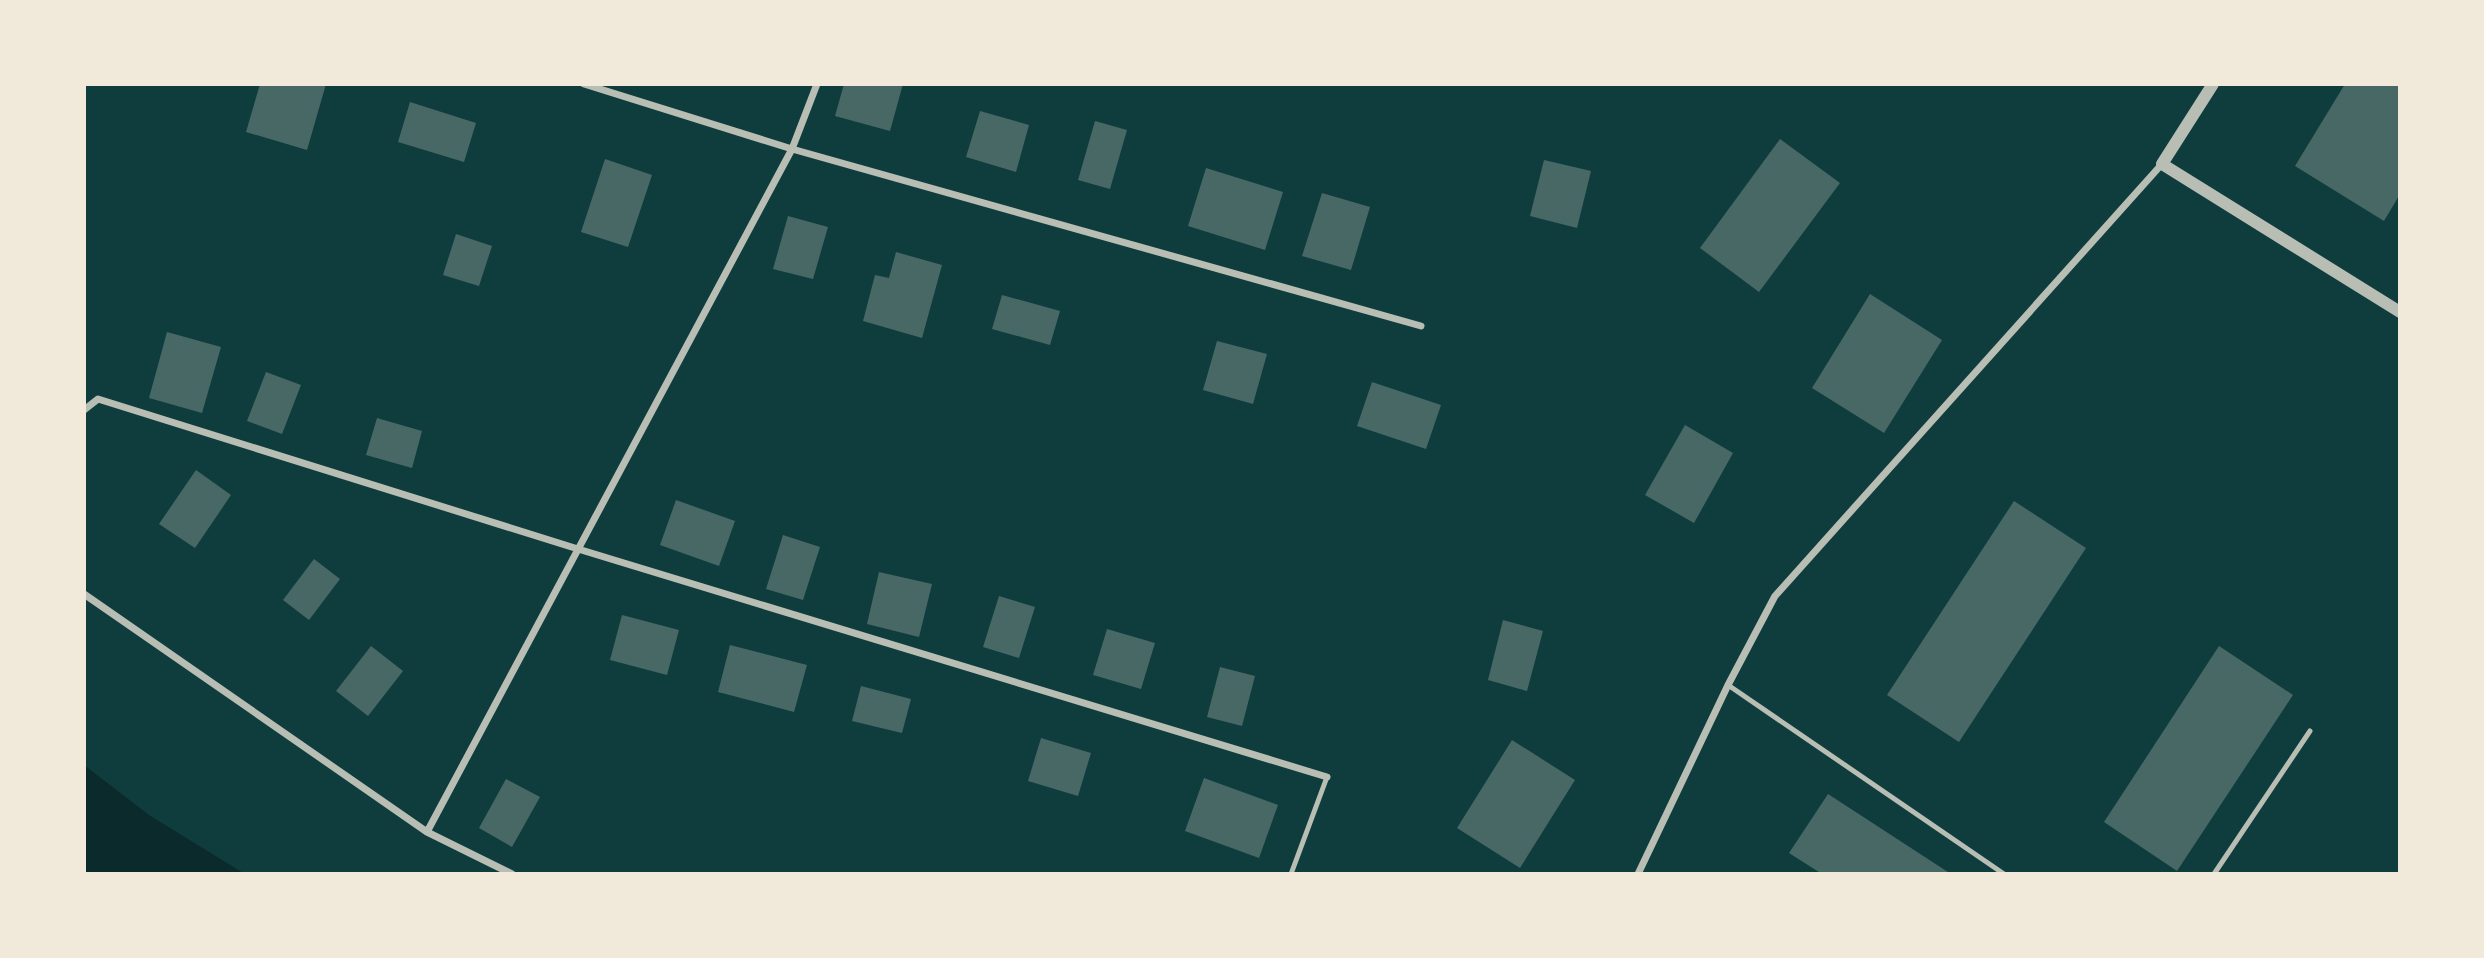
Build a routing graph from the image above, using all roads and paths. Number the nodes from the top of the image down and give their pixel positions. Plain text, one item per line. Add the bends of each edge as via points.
1 (584, 84) edge
2 (817, 84) edge
3 (2213, 84) edge
4 (792, 149) junction
5 (2162, 164) junction
6 (2400, 312) edge
7 (1421, 326) dead end
8 (84, 410) edge
9 (578, 549) junction
10 (84, 594) edge
11 (1728, 685) junction
12 (2310, 731) dead end
13 (1327, 777) joint
14 (426, 832) junction
15 (512, 874) edge
16 (1291, 874) edge
17 (1638, 874) edge
18 (2004, 874) edge
19 (2214, 874) edge

1 - 4 street
2 - 4 street
3 - 5 street
4 - 7 street
4 - 9 street
5 - 6 street
5 - 11 street via 1775,596
8 - 9 street via 97,399
9 - 13 street
9 - 14 street
10 - 14 street
11 - 17 street
11 - 18 lane
12 - 19 lane
13 - 16 lane
14 - 15 street

